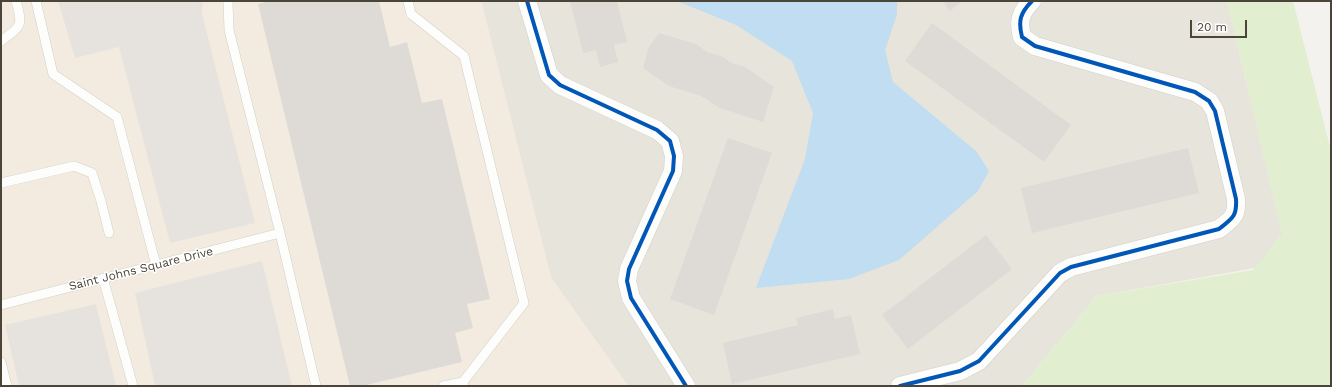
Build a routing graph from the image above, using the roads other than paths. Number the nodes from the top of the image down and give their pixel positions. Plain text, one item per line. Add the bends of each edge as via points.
1 (16, 1) edge
2 (36, 1) edge
3 (228, 1) edge
4 (408, 1) edge
5 (527, 1) edge
6 (1032, 1) edge
7 (1, 41) edge
8 (1, 183) edge
9 (109, 233) dead end
10 (280, 233) junction
11 (156, 265) junction
12 (103, 278) junction
13 (1, 304) edge
14 (1, 362) edge
15 (463, 384) edge
16 (7, 386) edge
17 (133, 386) edge
18 (316, 386) edge
19 (443, 386) edge
20 (686, 386) edge
21 (900, 386) edge

1 - 7 lane via 20,23 17,29
2 - 11 lane via 53,74 117,117
3 - 10 lane via 229,30
4 - 15 lane via 411,14 464,56 524,303
5 - 20 street via 548,74 560,85 657,130 670,141 674,156 673,172 628,269 627,281 631,298
6 - 21 street via 1024,8 1019,25 1022,37 1035,46 1195,92 1209,101 1215,111 1236,199 1236,211 1219,229 1071,267 1060,273 979,361 960,372
8 - 9 lane via 74,166 92,173
10 - 11 lane, Saint Johns Square Drive
10 - 18 lane
11 - 12 lane, Saint Johns Square Drive
12 - 13 lane, Saint Johns Square Drive
12 - 17 lane
14 - 16 lane
15 - 19 lane

